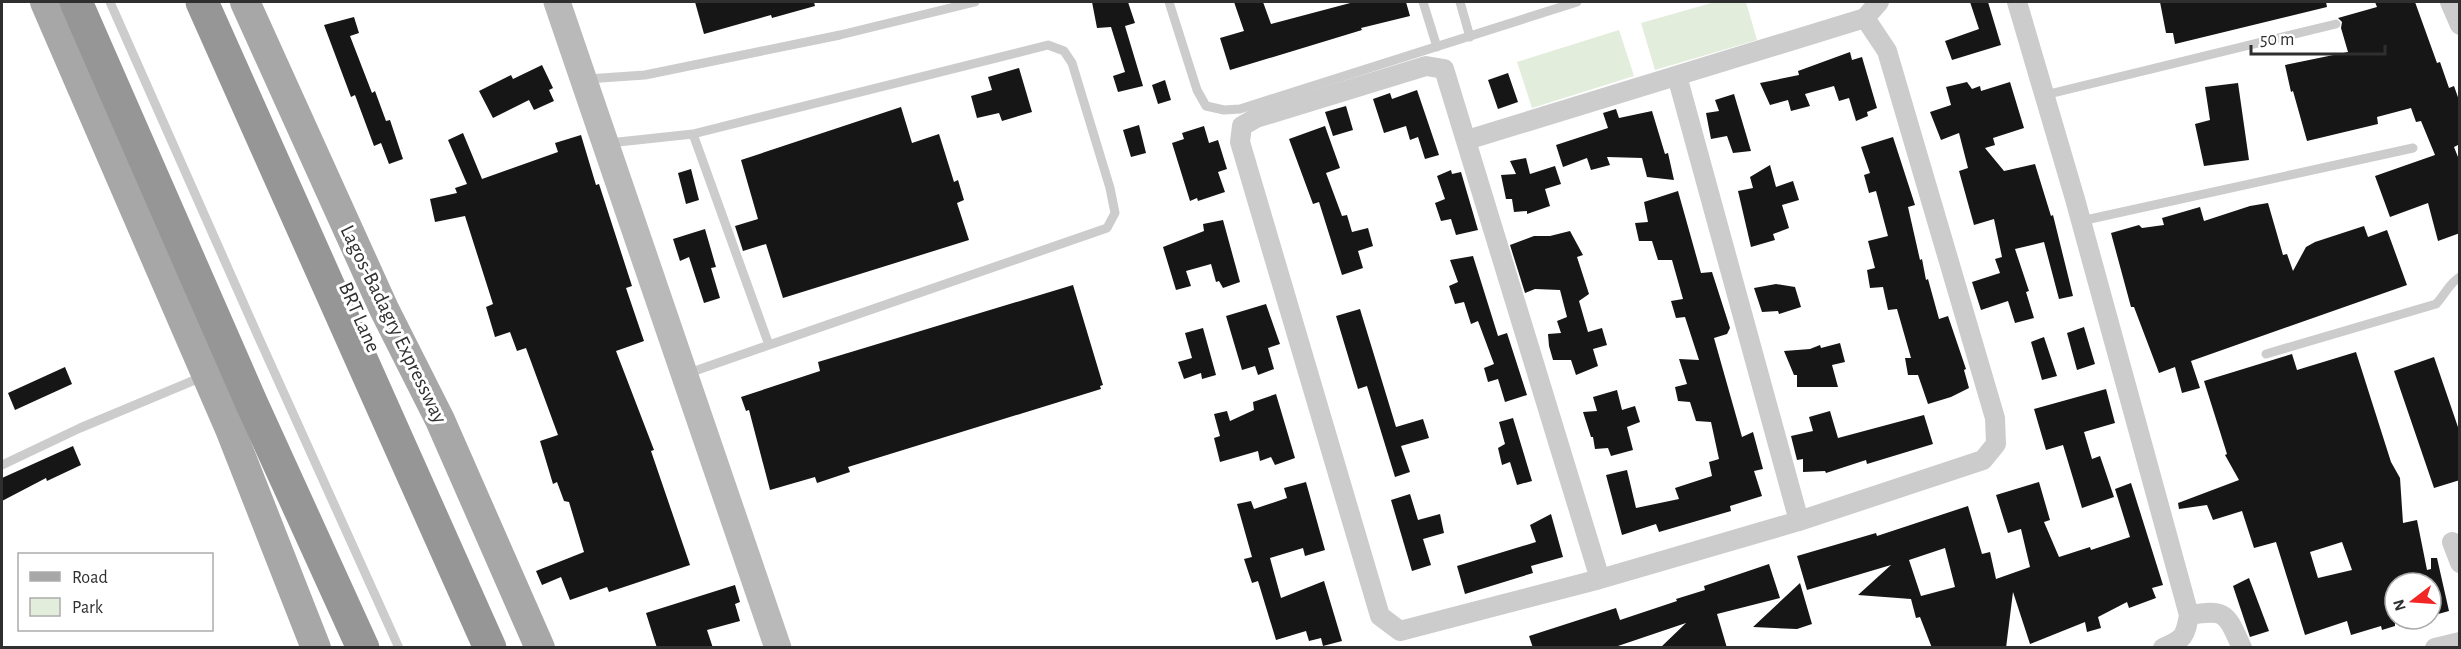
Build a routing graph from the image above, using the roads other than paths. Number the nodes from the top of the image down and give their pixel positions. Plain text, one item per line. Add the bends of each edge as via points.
1 (45, 2) edge
2 (76, 2) edge
3 (110, 2) edge
4 (200, 2) edge
5 (245, 2) edge
6 (546, 2) edge
7 (557, 2) edge
8 (975, 2) edge
9 (1169, 2) edge
10 (1423, 2) edge
11 (1460, 2) edge
12 (1577, 2) edge
13 (1879, 2) edge
14 (2017, 2) edge
15 (2450, 2) edge
16 (1864, 18) junction
17 (2336, 24) dead end
18 (2460, 25) edge
19 (1470, 37) junction
20 (1437, 47) junction
21 (1677, 76) junction
22 (584, 80) junction
23 (2045, 95) junction
24 (693, 134) junction
25 (1467, 140) junction
26 (606, 143) junction
27 (2413, 148) dead end
28 (2080, 221) junction
29 (2460, 277) edge
30 (769, 345) junction
31 (2266, 354) dead end
32 (207, 375) junction
33 (684, 375) junction
34 (374, 383) junction
35 (250, 402) junction
36 (2, 465) edge
37 (1798, 521) junction
38 (2452, 542) dead end
39 (2460, 563) edge
40 (1600, 579) junction
41 (2189, 615) junction
42 (2460, 642) edge
43 (316, 648) edge
44 (346, 648) edge
45 (363, 648) edge
46 (399, 648) edge
47 (489, 648) edge
48 (512, 648) edge
49 (540, 648) edge
50 (766, 648) edge
51 (778, 648) edge
52 (2163, 648) edge
53 (2242, 648) edge
54 (2435, 648) edge

1 - 32 main road
2 - 35 highway
3 - 46 lane
4 - 34 highway, Lagos-Badagry Expressway
4 - 47 lane, BRT Lane
5 - 49 main road, Lagos-Badagry Expressway via 384,309 440,420
6 - 50 main road
7 - 22 main road
8 - 22 lane via 840,35 645,75
9 - 20 lane via 1197,90 1206,106 1224,110 1240,109
10 - 20 lane
11 - 19 lane
12 - 19 lane
13 - 16 street
14 - 23 street
15 - 18 street
16 - 21 street
16 - 37 street via 1887,51 1995,418 1996,444 1983,460
17 - 23 lane
19 - 20 lane
21 - 25 street
21 - 37 street
22 - 26 main road
23 - 28 street
24 - 26 lane
24 - 30 lane
24 - 30 lane via 1048,45 1064,51 1072,63 1110,188 1114,213 1107,228
25 - 40 street
25 - 40 street via 1444,69 1426,66 1256,118 1242,126 1240,142 1380,616 1400,631
26 - 33 main road
27 - 28 lane
28 - 41 street
29 - 31 lane via 2453,280 2436,304
30 - 33 lane
32 - 36 lane
32 - 43 main road
33 - 51 main road
34 - 47 highway, Lagos-Badagry Expressway
34 - 48 highway
35 - 44 highway
35 - 45 highway
37 - 40 street
38 - 39 street
41 - 52 street via 2186,633 2180,641
41 - 53 street via 2220,613 2233,628
42 - 54 street

